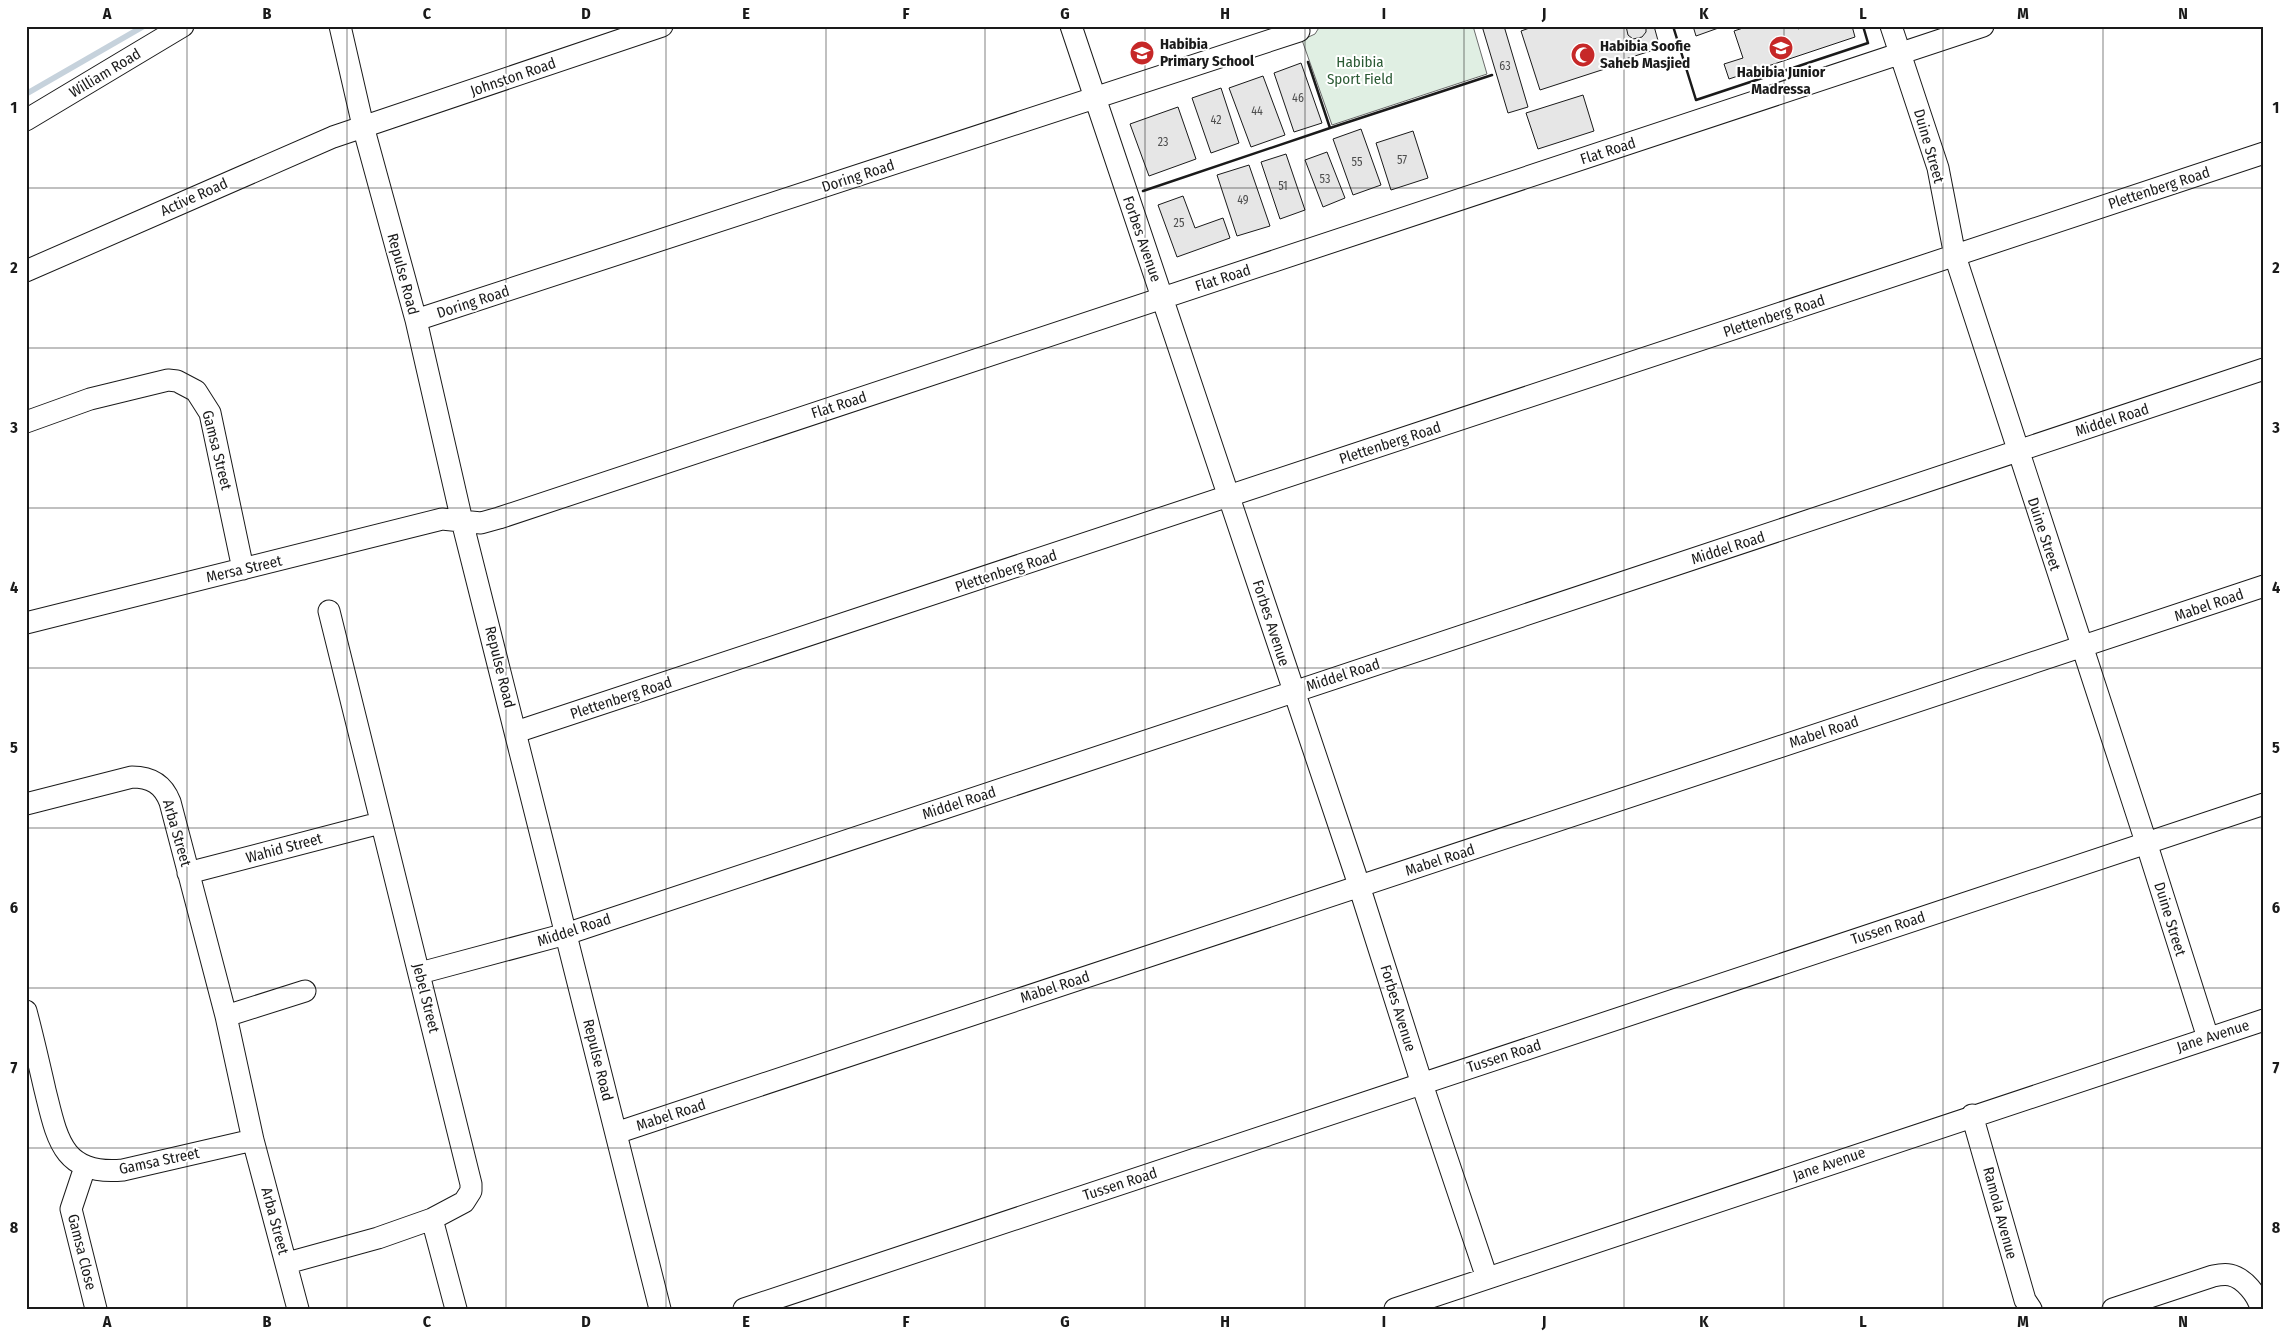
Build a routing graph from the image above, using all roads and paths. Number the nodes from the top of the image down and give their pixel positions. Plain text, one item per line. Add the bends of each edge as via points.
1 (183, 26) edge
2 (340, 26) edge
3 (662, 26) edge
4 (1071, 26) edge
5 (1891, 26) edge
6 (1983, 26) edge
7 (1299, 31) dead end
8 (1900, 54) junction
9 (1095, 99) junction
10 (26, 120) edge
11 (363, 126) junction
12 (2264, 153) edge
13 (1955, 256) junction
14 (26, 271) edge
15 (1162, 298) junction
16 (416, 320) junction
17 (2264, 369) edge
18 (26, 422) edge
19 (2017, 452) junction
20 (1229, 497) junction
21 (462, 521) junction
22 (243, 568) junction
23 (2264, 586) edge
24 (329, 611) dead end
25 (26, 623) edge
26 (2082, 647) junction
27 (1293, 691) junction
28 (516, 732) junction
29 (26, 804) edge
30 (2264, 804) edge
31 (380, 823) junction
32 (2146, 842) junction
33 (188, 873) junction
34 (1360, 886) junction
35 (566, 934) junction
36 (420, 973) junction
37 (305, 991) dead end
38 (26, 1011) edge
39 (226, 1016) junction
40 (2264, 1020) edge
41 (2208, 1038) junction
42 (1422, 1084) junction
43 (1972, 1116) junction
44 (616, 1133) junction
45 (253, 1140) junction
46 (84, 1167) junction
47 (432, 1219) junction
48 (287, 1263) junction
49 (1487, 1278) junction
50 (96, 1309) edge
51 (298, 1309) edge
52 (456, 1309) edge
53 (660, 1309) edge
54 (744, 1309) edge
55 (1395, 1309) edge
56 (2031, 1309) edge
57 (2113, 1309) edge
58 (2261, 1309) edge

1 - 10 street, William Road
2 - 11 street, Repulse Road
3 - 11 street, Johnston Road
4 - 9 street, Forbes Avenue
5 - 8 street, Duine Street
6 - 8 street, Flat Road
7 - 9 street, Doring Road
8 - 13 street, Duine Street via 1938,168
8 - 15 street, Flat Road
9 - 15 street, Forbes Avenue
9 - 16 street, Doring Road
11 - 14 street, Active Road
11 - 16 street, Repulse Road
12 - 13 street, Plettenberg Road
13 - 19 street, Duine Street
13 - 20 street, Plettenberg Road
15 - 20 street, Forbes Avenue
15 - 21 street, Flat Road via 499,518 481,523
16 - 21 street, Repulse Road
17 - 19 street, Middel Road
18 - 22 street, Gamsa Street via 90,399 168,380 196,391 210,413
19 - 26 street, Duine Street
19 - 27 street, Middel Road
20 - 27 street, Forbes Avenue
20 - 28 street, Plettenberg Road
21 - 22 street, Mersa Street via 442,519
21 - 28 street, Repulse Road
22 - 25 street, Mersa Street
23 - 26 street, Mabel Road
24 - 31 street, Jebel Street
26 - 32 street, Duine Street
26 - 34 street, Mabel Road
27 - 34 street, Forbes Avenue
27 - 35 street, Middel Road
28 - 35 street, Repulse Road
29 - 33 street, Arba Street via 132,777 149,779 167,796
30 - 32 street, Tussen Road
31 - 33 street, Wahid Street
31 - 36 street, Jebel Street
32 - 41 street, Duine Street
32 - 42 street, Tussen Road
33 - 39 street, Arba Street
34 - 42 street, Forbes Avenue
34 - 44 street, Mabel Road
35 - 36 street, Middel Road
35 - 44 street, Repulse Road
36 - 47 street, Jebel Street via 471,1184 464,1202
37 - 39 street
38 - 46 street via 56,1134 69,1155
39 - 45 street, Arba Street
40 - 41 street, Jane Avenue
41 - 43 street, Jane Avenue
42 - 49 street, Forbes Avenue
42 - 54 street, Tussen Road
43 - 49 street, Jane Avenue
43 - 56 street, Ramola Avenue via 2025,1300
44 - 53 street, Repulse Road
45 - 46 street, Gamsa Street via 123,1170
45 - 48 street, Arba Street
46 - 50 street, Gamsa Close via 71,1209
47 - 48 street, Jebel Street via 378,1238
47 - 52 street
48 - 51 street, Arba Street
49 - 55 street, Jane Avenue
57 - 58 street via 2213,1276 2230,1274 2247,1284 2260,1302

